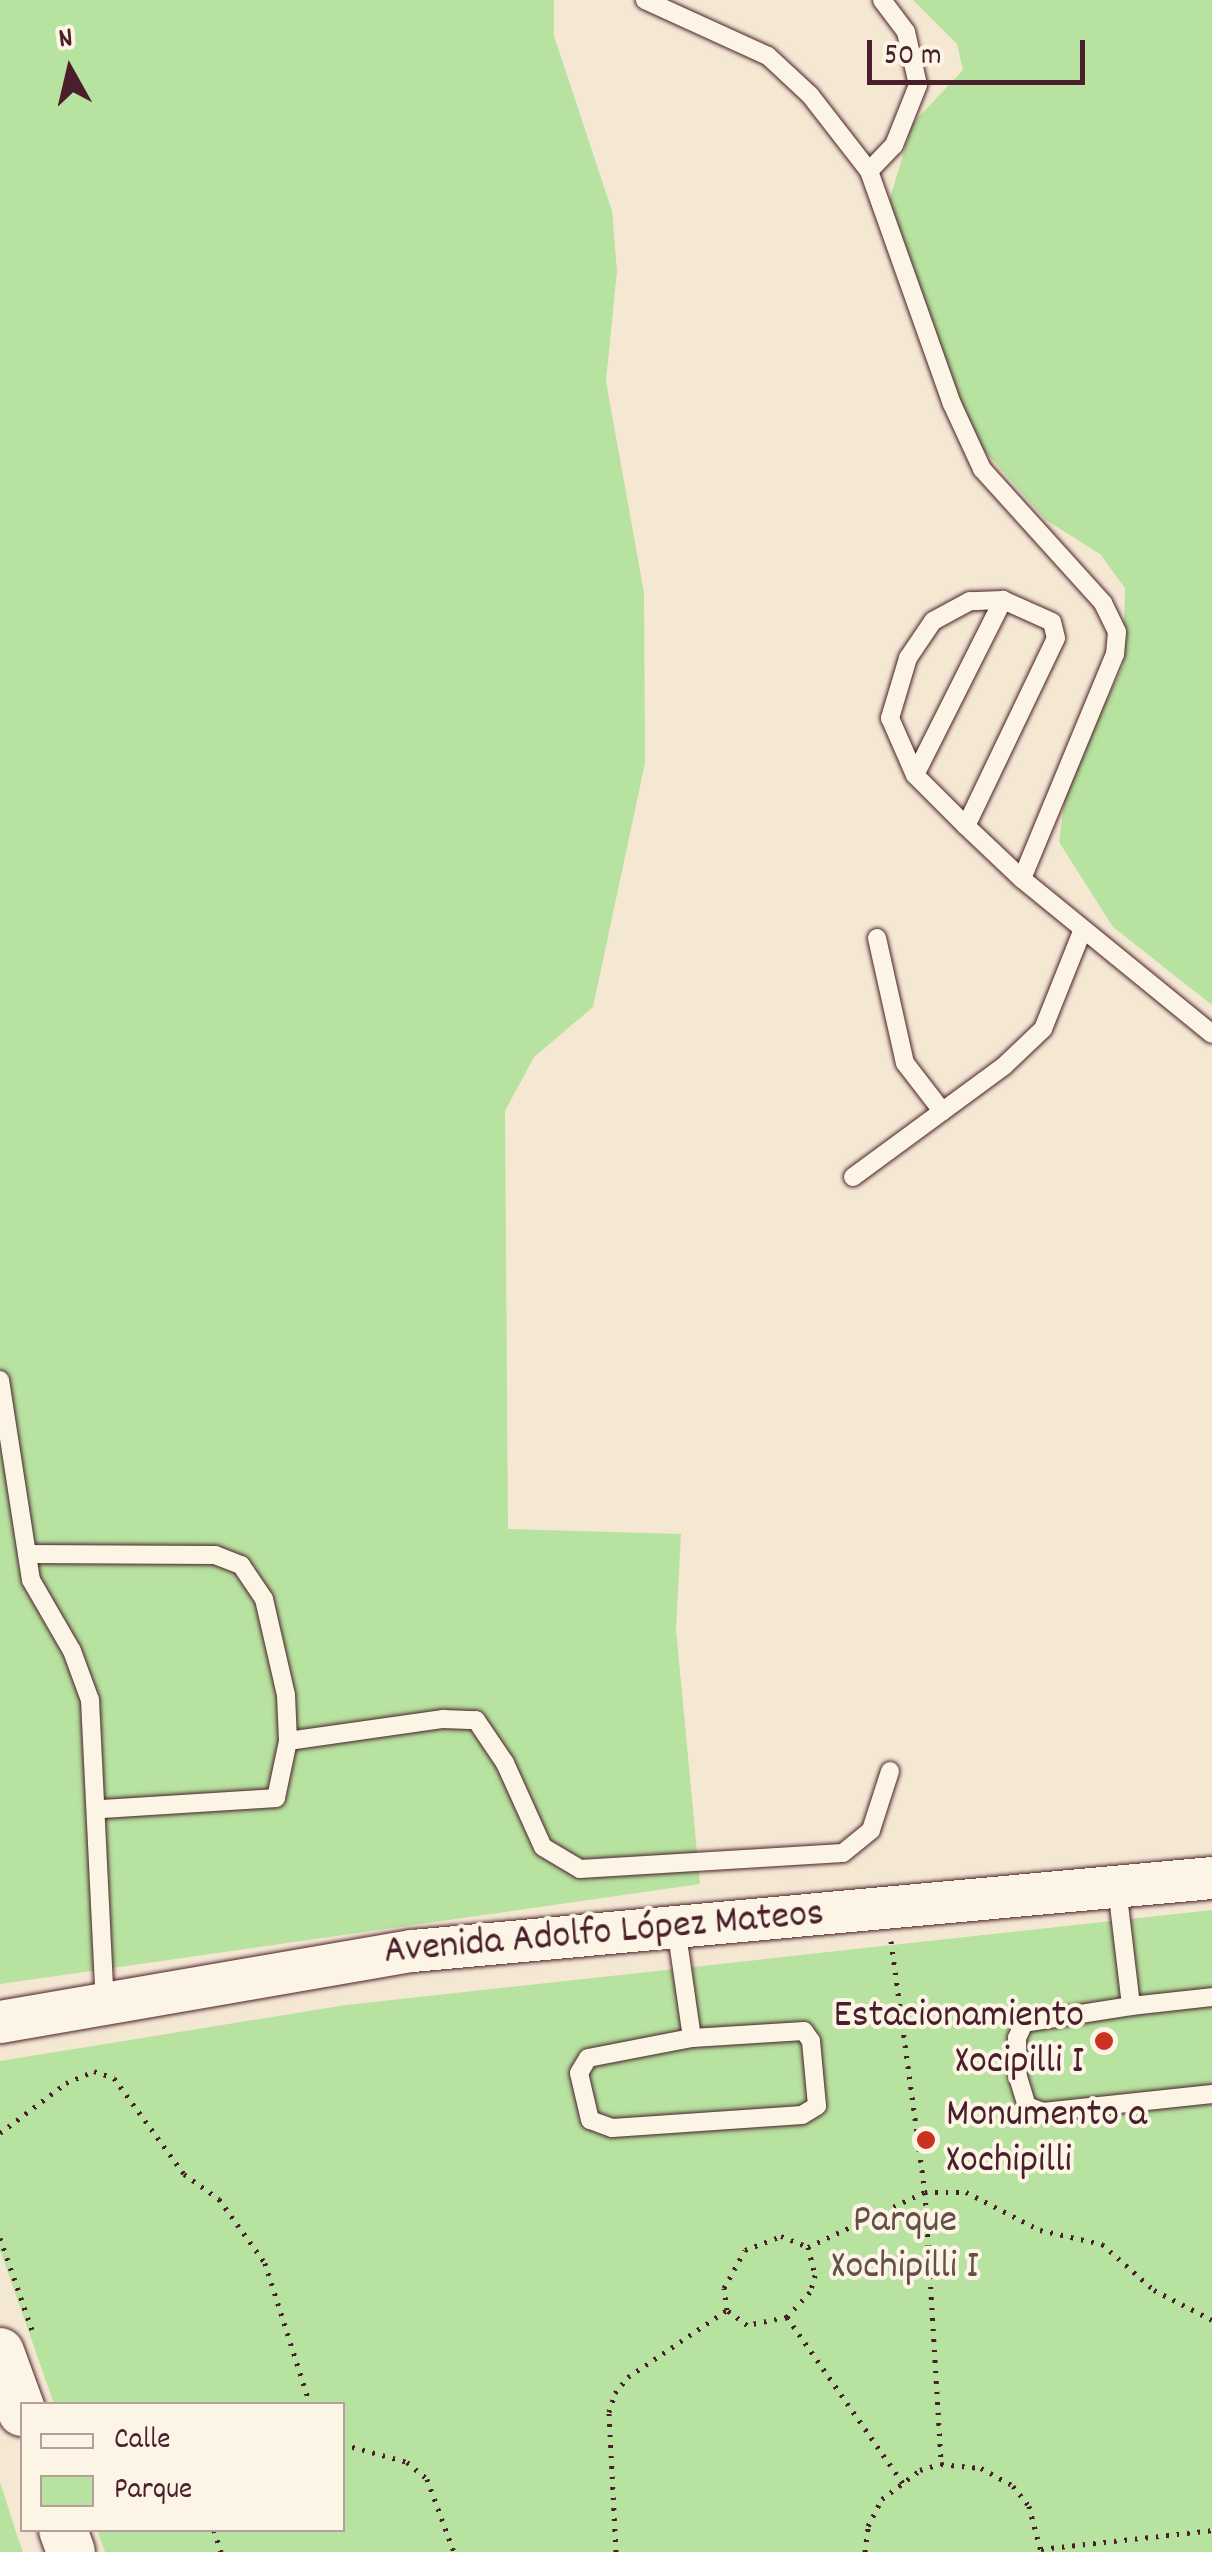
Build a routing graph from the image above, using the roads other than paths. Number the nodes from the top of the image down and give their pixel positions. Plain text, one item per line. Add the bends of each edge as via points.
1 (645, 0) edge
2 (882, 0) edge
3 (868, 171) junction
4 (1003, 600) junction
5 (914, 775) junction
6 (966, 826) junction
7 (1022, 879) junction
8 (1082, 934) junction
9 (877, 938) dead end
10 (1212, 1034) edge
11 (942, 1111) junction
12 (853, 1177) dead end
13 (0, 1380) edge
14 (27, 1554) junction
15 (288, 1740) junction
16 (890, 1771) dead end
17 (98, 1810) junction
18 (1212, 1878) edge
19 (1117, 1888) junction
20 (676, 1927) junction
21 (1212, 1997) edge
22 (105, 2003) junction
23 (1131, 2006) junction
24 (0, 2022) edge
25 (692, 2038) junction
26 (1212, 2094) edge
27 (19, 2350) edge
28 (22, 2402) edge

1 - 3 lane via 768,56 810,95
2 - 3 lane via 906,32 918,85 894,145
3 - 7 lane via 982,469 1114,619 1116,654
4 - 5 lane
4 - 5 lane via 950,609 933,621 908,658 890,718
4 - 6 lane via 1052,622 1056,638
5 - 6 lane
6 - 7 lane
7 - 8 lane
8 - 10 lane
8 - 11 lane via 1043,1029
9 - 11 lane via 905,1064
11 - 12 lane
13 - 14 lane
14 - 15 lane via 215,1556 242,1565 264,1599 286,1696
14 - 17 lane via 40,1604 84,1674
15 - 16 lane via 476,1720 505,1762 544,1847 580,1869 842,1853 871,1830
15 - 17 lane via 282,1790 264,1802
17 - 22 lane
18 - 19 street, Avenida Adolfo López Mateos
19 - 20 street, Avenida Adolfo López Mateos
19 - 23 lane
20 - 22 street, Avenida Adolfo López Mateos via 413,1951
20 - 25 lane
21 - 23 lane
22 - 24 street, Avenida Adolfo López Mateos
23 - 26 lane via 1024,2023 1018,2058 1026,2106 1043,2112
25 - 25 lane via 588,2058 579,2072 590,2120 612,2128 802,2115 818,2106 811,2041 804,2031
27 - 28 main road

